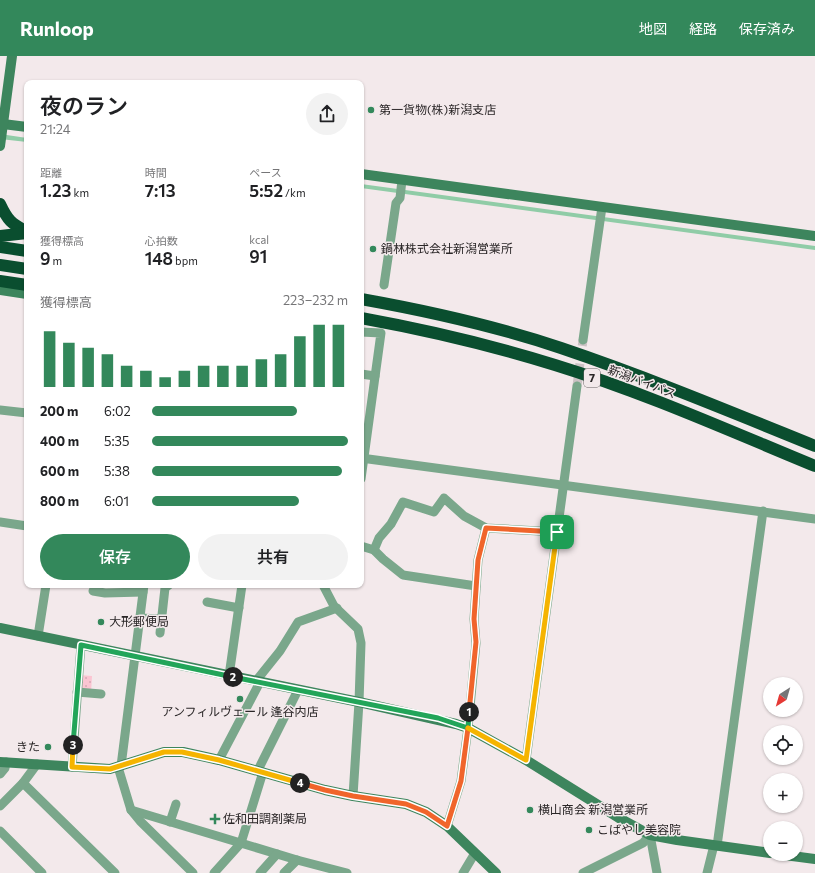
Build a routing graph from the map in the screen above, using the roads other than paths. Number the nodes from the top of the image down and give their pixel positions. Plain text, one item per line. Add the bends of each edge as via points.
1 (12, 56) edge
2 (2, 121) edge
3 (24, 127) edge
4 (0, 146) edge
5 (364, 174) edge
6 (402, 180) junction
7 (0, 204) edge
8 (602, 207) junction
9 (24, 231) edge
10 (24, 233) edge
11 (0, 236) edge
12 (815, 236) edge
13 (2, 248) edge
14 (24, 251) edge
15 (1, 265) edge
16 (24, 268) edge
17 (0, 281) edge
18 (24, 285) edge
19 (384, 285) dead end
20 (0, 290) edge
21 (364, 291) edge
22 (24, 294) edge
23 (364, 300) edge
24 (414, 308) junction
25 (364, 319) edge
26 (364, 332) edge
27 (583, 340) tunnel mouth
28 (364, 374) edge
29 (374, 376) junction
30 (578, 386) tunnel mouth
31 (0, 410) edge
32 (24, 413) edge
33 (815, 446) edge
34 (364, 451) edge
35 (364, 458) edge
36 (815, 466) edge
37 (563, 486) junction
38 (763, 511) junction
39 (815, 519) edge
40 (0, 522) edge
41 (24, 526) edge
42 (486, 528) junction
43 (557, 532) junction
44 (364, 547) edge
45 (374, 550) junction
46 (476, 586) junction
47 (46, 588) edge
48 (165, 588) edge
49 (242, 588) edge
50 (324, 588) edge
51 (143, 589) edge
52 (93, 591) dead end
53 (207, 602) dead end
54 (239, 608) junction
55 (337, 608) junction
56 (139, 618) junction
57 (162, 619) junction
58 (0, 628) edge
59 (160, 633) dead end
60 (38, 636) junction
61 (81, 645) junction
62 (135, 656) junction
63 (229, 676) junction
64 (258, 682) junction
65 (298, 690) junction
66 (77, 692) junction
67 (101, 694) dead end
68 (359, 702) junction
69 (468, 728) junction
70 (219, 760) junction
71 (526, 760) junction
72 (3, 762) edge
73 (38, 764) junction
74 (72, 767) junction
75 (120, 767) junction
76 (260, 771) junction
77 (0, 774) edge
78 (23, 783) junction
79 (353, 796) junction
80 (176, 804) dead end
81 (0, 806) edge
82 (131, 810) junction
83 (170, 822) junction
84 (447, 826) junction
85 (0, 831) edge
86 (650, 835) junction
87 (241, 843) junction
88 (715, 846) junction
89 (763, 852) edge
90 (475, 853) junction
91 (278, 854) junction
92 (803, 857) edge
93 (815, 859) edge
94 (296, 860) junction
95 (42, 873) edge
96 (115, 873) edge
97 (193, 873) edge
98 (214, 873) edge
99 (260, 873) edge
100 (284, 873) edge
101 (347, 873) edge
102 (463, 873) edge
103 (496, 873) edge
104 (583, 873) edge
105 (657, 873) edge
106 (707, 873) edge

1 - 2 street
2 - 3 street
2 - 4 street
5 - 6 street
6 - 8 street
6 - 19 street via 400,198 396,203
7 - 9 highway via 7,218
8 - 12 street
8 - 27 street
10 - 11 highway
13 - 14 highway
15 - 16 highway
17 - 18 highway
20 - 22 street
21 - 24 highway
23 - 24 highway, 新潟バイパス / 7
24 - 33 highway, 新潟バイパス / 7 via 560,348
25 - 36 highway, 新潟バイパス / 7 via 446,335 557,365 629,391
26 - 29 street via 381,333
28 - 29 street
29 - 34 street
30 - 37 street
31 - 32 street
35 - 37 street
37 - 38 street
37 - 43 street
38 - 39 street
38 - 88 street
40 - 41 street
42 - 43 street
42 - 45 street via 464,516 444,498 434,512 403,502
42 - 46 street via 478,560
43 - 71 street
44 - 45 street
45 - 46 street via 403,575
46 - 69 street via 476,642
47 - 60 street
48 - 57 street
49 - 54 street
50 - 55 street
51 - 52 street via 105,593
51 - 56 street
53 - 54 street
54 - 63 street
55 - 64 street via 298,622
55 - 68 street via 358,629 361,643
56 - 57 street
56 - 62 street
57 - 59 street
58 - 60 street
60 - 61 street
61 - 62 street
61 - 66 street
62 - 63 street
62 - 75 street
63 - 64 street
64 - 65 street
64 - 70 street
65 - 68 street
65 - 76 street
66 - 67 street
66 - 74 street
68 - 69 street via 438,718
68 - 79 street
69 - 71 street
69 - 84 street via 461,781
70 - 75 street via 182,752 164,752
70 - 76 street
71 - 86 street
72 - 73 street
72 - 77 street via 5,768
73 - 74 street
73 - 78 street
74 - 75 street
75 - 82 street
76 - 79 street
76 - 87 street
78 - 81 street
78 - 96 street
79 - 84 street via 406,804 426,812
80 - 83 street
82 - 83 street
82 - 97 street
83 - 87 street
84 - 90 street
85 - 95 street
86 - 88 street
86 - 104 street via 643,843
86 - 105 street
87 - 91 street
87 - 98 street
88 - 89 street
88 - 106 street
90 - 102 street
90 - 103 street
91 - 94 street
91 - 99 street
92 - 93 street
94 - 100 street
94 - 101 street

